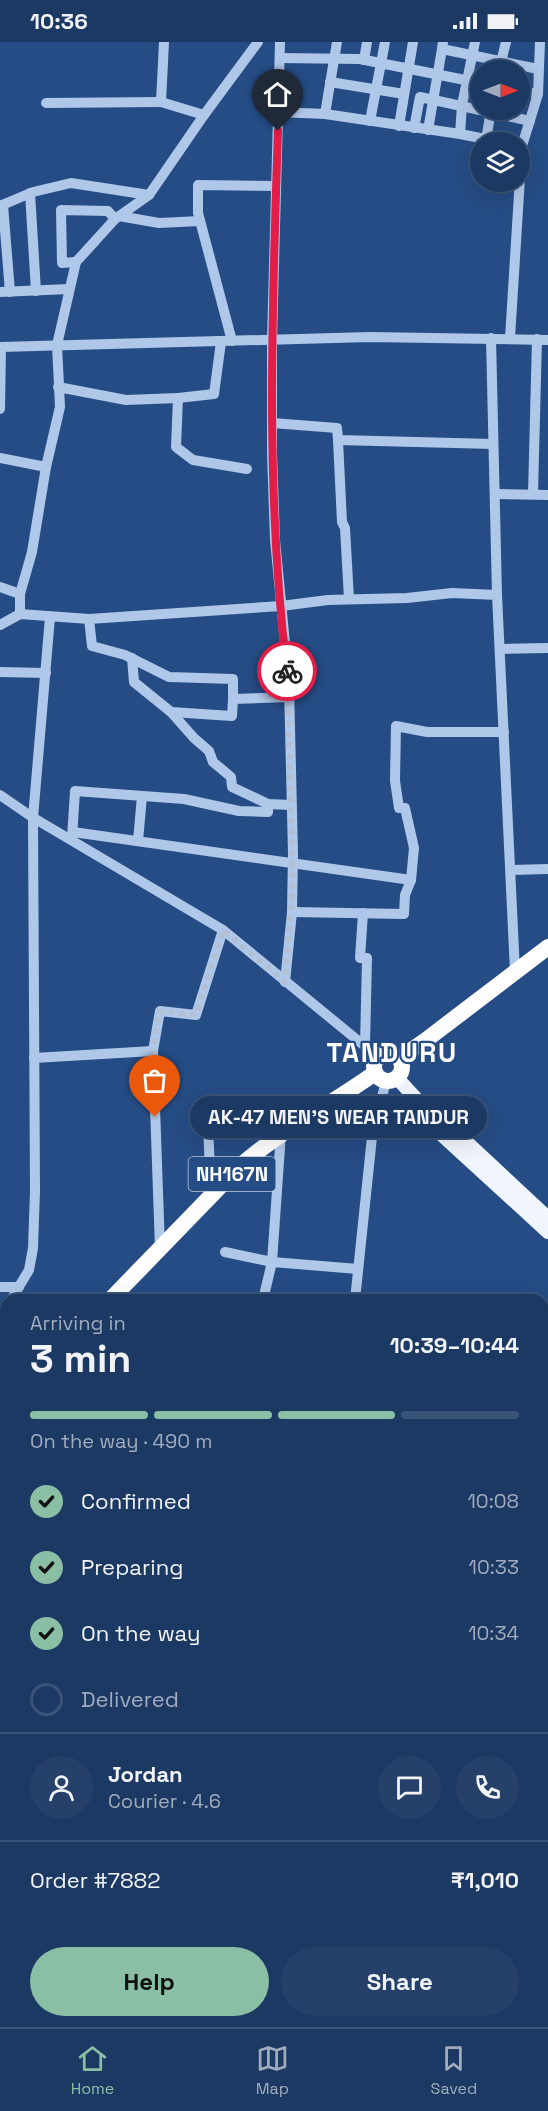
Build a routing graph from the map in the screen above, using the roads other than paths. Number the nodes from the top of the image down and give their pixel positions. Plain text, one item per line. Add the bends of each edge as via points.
1 (164, 42) edge
2 (258, 42) edge
3 (280, 42) edge
4 (337, 42) edge
5 (367, 42) edge
6 (386, 42) edge
7 (413, 42) edge
8 (475, 42) edge
9 (506, 42) edge
10 (540, 42) edge
11 (442, 45) edge
12 (472, 55) junction
13 (280, 58) junction
14 (335, 58) junction
15 (364, 60) junction
16 (485, 60) edge
17 (502, 60) edge
18 (381, 64) junction
19 (408, 68) junction
20 (530, 68) edge
21 (538, 69) junction
22 (437, 74) junction
23 (468, 80) junction
24 (330, 82) junction
25 (376, 89) junction
26 (530, 93) edge
27 (404, 94) junction
28 (538, 94) junction
29 (433, 99) junction
30 (162, 102) junction
31 (46, 103) dead end
32 (462, 105) junction
33 (470, 107) edge
34 (278, 112) junction
35 (324, 114) junction
36 (204, 115) junction
37 (526, 120) edge
38 (370, 121) junction
39 (530, 121) junction
40 (399, 126) junction
41 (414, 128) junction
42 (428, 130) junction
43 (526, 132) edge
44 (460, 134) junction
45 (470, 136) edge
46 (276, 186) junction
47 (518, 192) edge
48 (30, 193) junction
49 (149, 195) junction
50 (1, 205) edge
51 (117, 218) junction
52 (200, 221) junction
53 (76, 262) junction
54 (69, 289) junction
55 (36, 291) junction
56 (5, 292) edge
57 (491, 338) junction
58 (510, 338) junction
59 (542, 339) edge
60 (272, 340) junction
61 (232, 341) junction
62 (220, 342) junction
63 (57, 345) junction
64 (0, 347) edge
65 (58, 387) junction
66 (178, 398) junction
67 (0, 409) edge
68 (272, 423) junction
69 (338, 440) junction
70 (493, 444) junction
71 (0, 458) edge
72 (46, 466) junction
73 (247, 469) dead end
74 (495, 494) junction
75 (533, 494) junction
76 (548, 495) edge
77 (0, 587) edge
78 (20, 594) junction
79 (497, 595) junction
80 (349, 599) junction
81 (280, 606) junction
82 (20, 614) junction
83 (50, 617) junction
84 (90, 619) junction
85 (0, 625) edge
86 (548, 648) edge
87 (500, 649) junction
88 (132, 658) junction
89 (0, 672) edge
90 (46, 673) junction
91 (289, 697) junction
92 (233, 699) junction
93 (171, 712) junction
94 (504, 732) junction
95 (0, 795) edge
96 (142, 796) junction
97 (268, 804) junction
98 (291, 805) junction
99 (33, 818) junction
100 (72, 836) junction
101 (138, 841) junction
102 (293, 863) junction
103 (548, 869) edge
104 (511, 870) junction
105 (411, 880) junction
106 (292, 912) junction
107 (363, 913) junction
108 (223, 930) junction
109 (548, 947) edge
110 (515, 972) junction
111 (285, 982) junction
112 (153, 1051) junction
113 (34, 1058) junction
114 (380, 1067) junction
115 (252, 1100) dead end
116 (432, 1116) junction
117 (281, 1133) junction
118 (211, 1196) junction
119 (548, 1218) edge
120 (548, 1232) edge
121 (160, 1248) junction
122 (225, 1252) dead end
123 (272, 1262) junction
124 (358, 1269) junction
125 (0, 1287) edge
126 (19, 1287) junction
127 (15, 1294) edge
128 (116, 1294) edge
129 (264, 1294) edge
130 (356, 1294) edge

1 - 30 street
2 - 36 street
3 - 13 street
4 - 14 street
5 - 15 street
6 - 18 street
7 - 19 street
8 - 12 street
9 - 17 street
10 - 21 street
11 - 12 street
11 - 22 street
12 - 16 street
12 - 23 street
13 - 14 street
13 - 34 street
14 - 15 street
14 - 24 street
15 - 18 street
18 - 19 street
18 - 25 street
19 - 22 street
19 - 27 street
20 - 21 street
21 - 28 street
22 - 23 street
22 - 29 street
23 - 32 street
24 - 25 street
24 - 35 street
25 - 27 street
25 - 38 street
26 - 28 street
27 - 40 street
28 - 39 street
29 - 32 street
29 - 41 street via 420,97
29 - 42 street
30 - 31 street
30 - 36 street
32 - 33 street
32 - 44 street
34 - 35 street
34 - 46 street
35 - 38 street
36 - 49 street
37 - 39 street
38 - 40 street
39 - 43 street
40 - 41 street
41 - 42 street
42 - 44 street
44 - 45 street
46 - 52 street via 198,185
46 - 60 street
47 - 58 street
48 - 49 street via 71,183
48 - 50 street
48 - 55 street
49 - 51 street
50 - 56 street
51 - 52 street via 159,223
51 - 53 street
51 - 53 street via 108,211 61,210 62,263
52 - 61 street
53 - 54 street
54 - 55 street
54 - 63 street
55 - 56 street
57 - 58 street
57 - 60 street
57 - 70 street
58 - 59 street
59 - 75 street
60 - 61 street
60 - 68 street
61 - 62 street
62 - 63 street
62 - 66 street via 214,394
63 - 64 street
63 - 65 street
64 - 67 street
65 - 66 street via 126,400
65 - 72 street via 60,407
66 - 73 street via 176,447 193,460
68 - 69 street via 337,428
68 - 81 street
69 - 70 street
69 - 80 street
70 - 74 street
71 - 72 street
72 - 78 street via 32,552
74 - 75 street
74 - 79 street
75 - 76 street
77 - 78 street
78 - 82 street
79 - 80 street via 452,593
79 - 87 street
80 - 81 street
81 - 84 street
81 - 91 street
82 - 83 street
82 - 85 street
83 - 84 street
83 - 90 street
84 - 88 street via 92,646
86 - 87 street
87 - 94 street
88 - 92 street via 169,677 233,679
88 - 93 street via 134,681
89 - 90 street
90 - 99 street
91 - 92 street
91 - 98 street
92 - 93 street via 232,716
93 - 97 street via 209,751 213,762 231,777 232,787
94 - 104 street
94 - 105 street via 427,732 396,726 395,781 399,808 405,808 414,848
95 - 99 street
96 - 97 street via 184,799 239,811 268,812
96 - 100 street via 75,791
96 - 101 street
97 - 98 street
98 - 102 street
99 - 100 street
99 - 113 street
100 - 101 street
100 - 108 street
101 - 102 street
102 - 105 street
102 - 106 street
103 - 104 street
104 - 110 street
105 - 107 street via 404,914
106 - 107 street
106 - 111 street
107 - 114 street via 360,958 367,958
108 - 111 street
108 - 112 street via 196,1015 159,1011
109 - 110 highway
110 - 114 highway via 400,1058 387,1052
111 - 114 street
112 - 113 street
112 - 121 street
113 - 126 street via 33,1248 29,1270
114 - 116 main road
114 - 117 highway, NH167N
114 - 124 street
115 - 118 street via 207,1100
116 - 119 main road via 448,1125
116 - 120 main road via 441,1134
117 - 118 highway, NH167N
117 - 123 street
118 - 121 highway, NH167N
121 - 128 highway, NH167N
122 - 123 street
123 - 124 street
123 - 129 street
124 - 130 street
125 - 126 street
126 - 127 street

